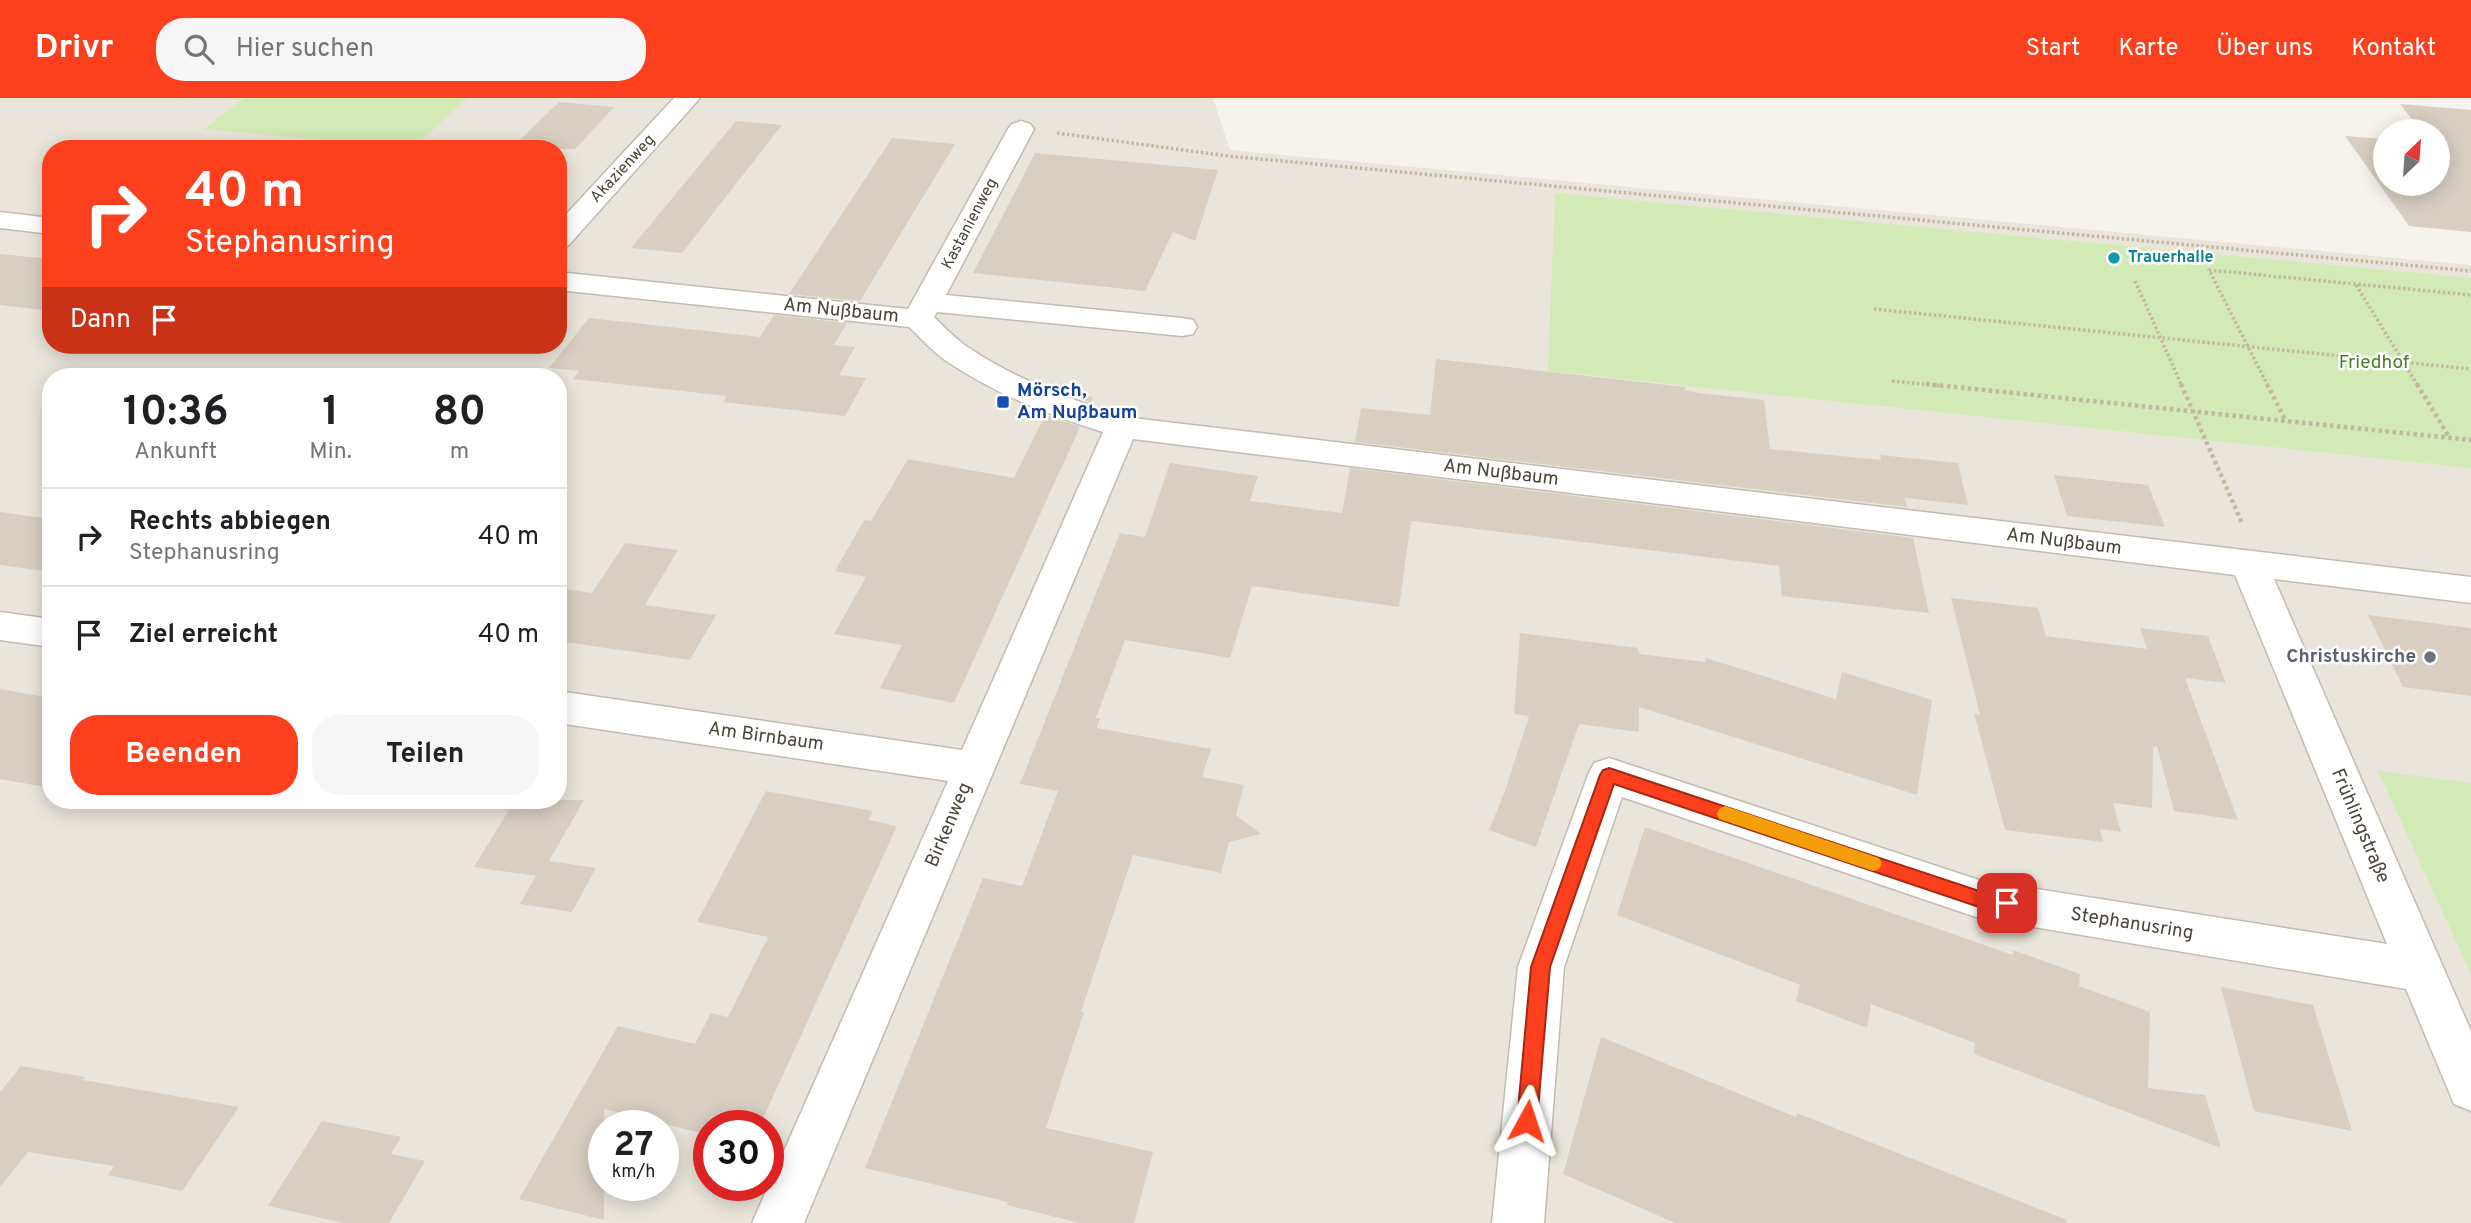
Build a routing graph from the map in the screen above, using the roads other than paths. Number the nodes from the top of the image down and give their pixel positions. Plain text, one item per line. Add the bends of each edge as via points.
1 (688, 98) edge
2 (1021, 129) road end
3 (0, 220) edge
4 (42, 225) edge
5 (567, 230) edge
6 (567, 282) edge
7 (923, 310) junction
8 (1182, 327) dead end
9 (1122, 427) junction
10 (2255, 565) junction
11 (2471, 590) edge
12 (0, 626) edge
13 (42, 632) edge
14 (567, 708) edge
15 (974, 768) junction
16 (2421, 970) junction
17 (2471, 1087) edge
18 (778, 1223) edge
19 (1518, 1223) edge

1 - 5 street, Akazienweg
2 - 7 street, Kastanienweg
3 - 4 street
6 - 7 street, Am Nußbaum
7 - 8 street
7 - 9 street, Am Nußbaum via 955,352 1065,409
9 - 10 street, Am Nußbaum
9 - 15 street, Birkenweg
10 - 11 street, Am Nußbaum
10 - 16 street, Frühlingstraße
12 - 13 street
14 - 15 street, Am Birnbaum
15 - 18 street, Birkenweg
16 - 17 street, Frühlingstraße
16 - 19 street, Stephanusring via 1979,899 1609,775 1541,967

